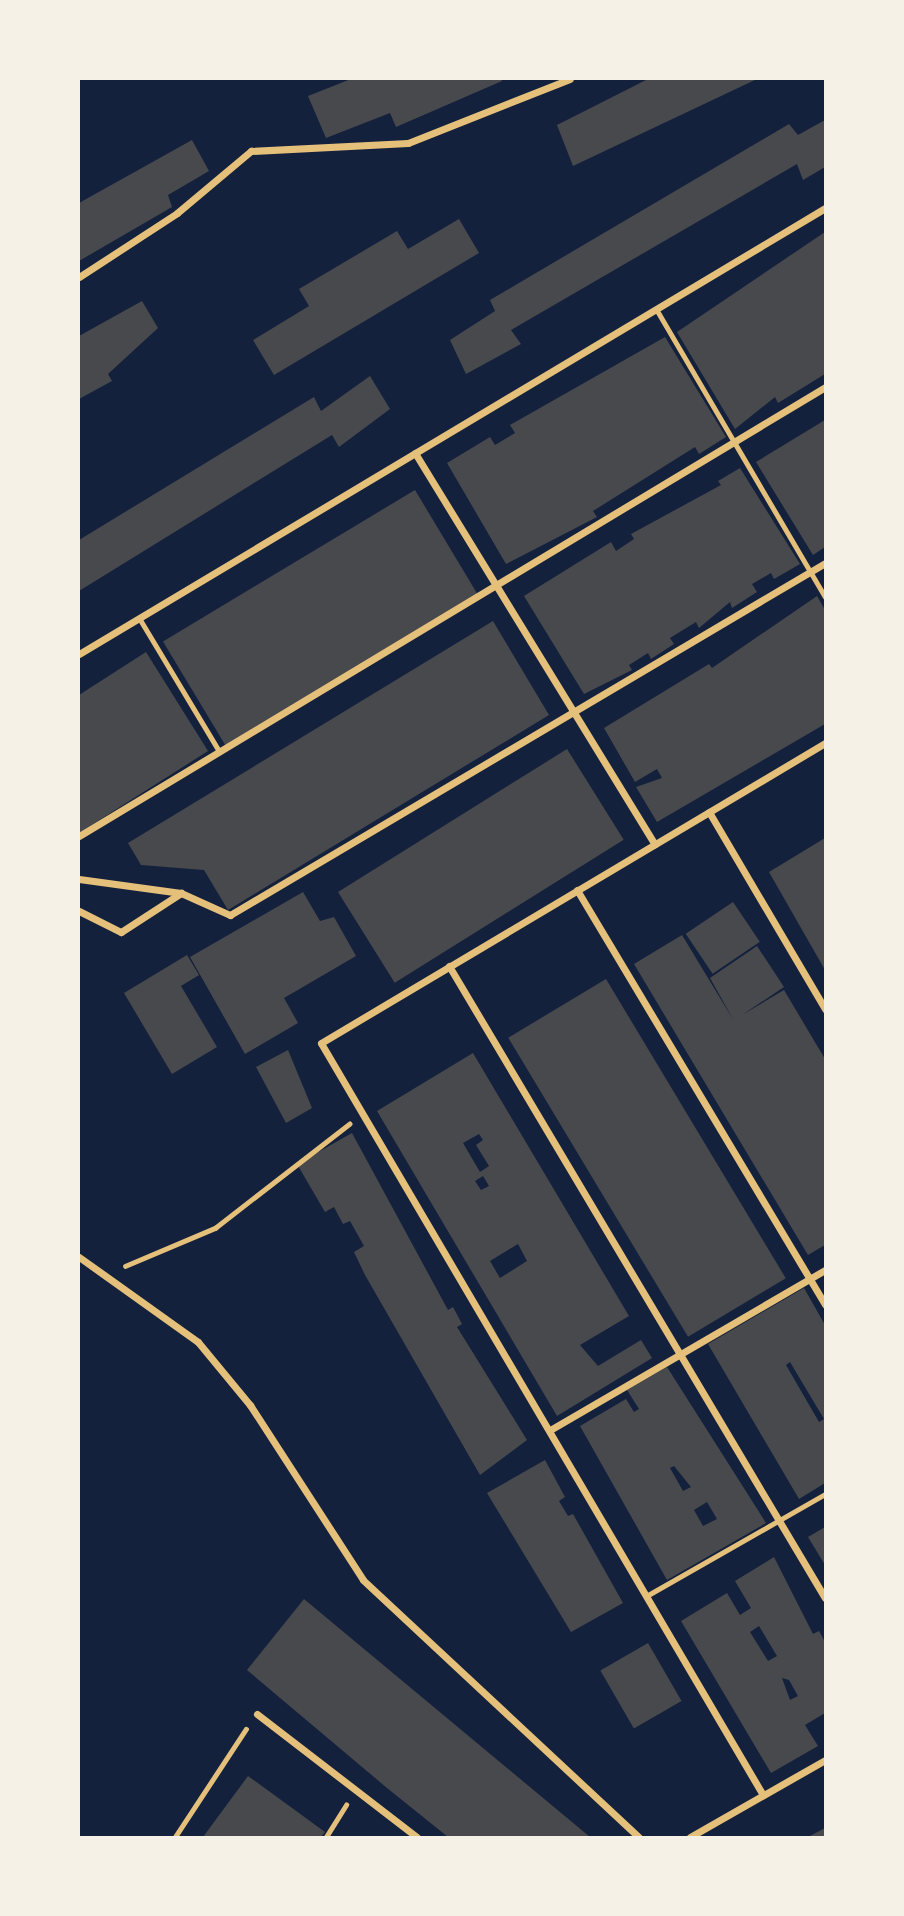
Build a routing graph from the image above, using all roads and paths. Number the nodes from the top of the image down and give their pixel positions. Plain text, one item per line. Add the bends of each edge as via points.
1 (570, 79) edge
2 (825, 208) edge
3 (79, 277) edge
4 (656, 309) junction
5 (825, 387) edge
6 (736, 441) junction
7 (415, 453) junction
8 (825, 563) edge
9 (810, 572) junction
10 (496, 585) junction
11 (825, 597) edge
12 (139, 618) junction
13 (79, 654) edge
14 (574, 712) junction
15 (825, 743) edge
16 (219, 751) junction
17 (709, 812) junction
18 (79, 836) edge
19 (655, 844) junction
20 (79, 879) edge
21 (577, 890) junction
22 (181, 893) junction
23 (79, 911) edge
24 (449, 966) junction
25 (825, 1009) edge
26 (359, 1116) junction
27 (79, 1257) edge
28 (825, 1270) edge
29 (97, 1275) junction
30 (810, 1279) junction
31 (825, 1305) edge
32 (678, 1351) junction
33 (550, 1430) junction
34 (825, 1494) edge
35 (779, 1521) junction
36 (648, 1595) junction
37 (825, 1598) edge
38 (257, 1714) joint
39 (825, 1760) edge
40 (356, 1790) junction
41 (763, 1795) junction
42 (174, 1837) edge
43 (326, 1837) edge
44 (418, 1837) edge
45 (639, 1837) edge
46 (690, 1837) edge

1 - 3 street via 408,142 251,150 177,213
2 - 4 street
4 - 6 lane
4 - 7 street
5 - 6 street
6 - 9 lane
6 - 10 street
7 - 10 street
7 - 12 street
8 - 9 street
9 - 11 lane
9 - 14 street
10 - 14 street
10 - 16 street
12 - 13 street
12 - 16 lane
14 - 19 street
14 - 22 street via 230,915
15 - 17 street
16 - 18 street
17 - 19 street
17 - 25 street
19 - 21 street
20 - 22 street
21 - 24 street
21 - 30 street
22 - 23 street via 121,932
24 - 26 street via 321,1043
24 - 32 street
26 - 29 path via 215,1228 160,1255
26 - 33 street
27 - 29 street
28 - 30 street
29 - 45 street via 198,1342 250,1405 363,1580
30 - 31 street
30 - 32 street
32 - 33 street
32 - 35 street
33 - 36 street
34 - 35 lane
35 - 36 lane
35 - 37 street
36 - 41 street
38 - 40 street
38 - 42 path
39 - 41 street
40 - 43 path
40 - 44 street
41 - 46 street

